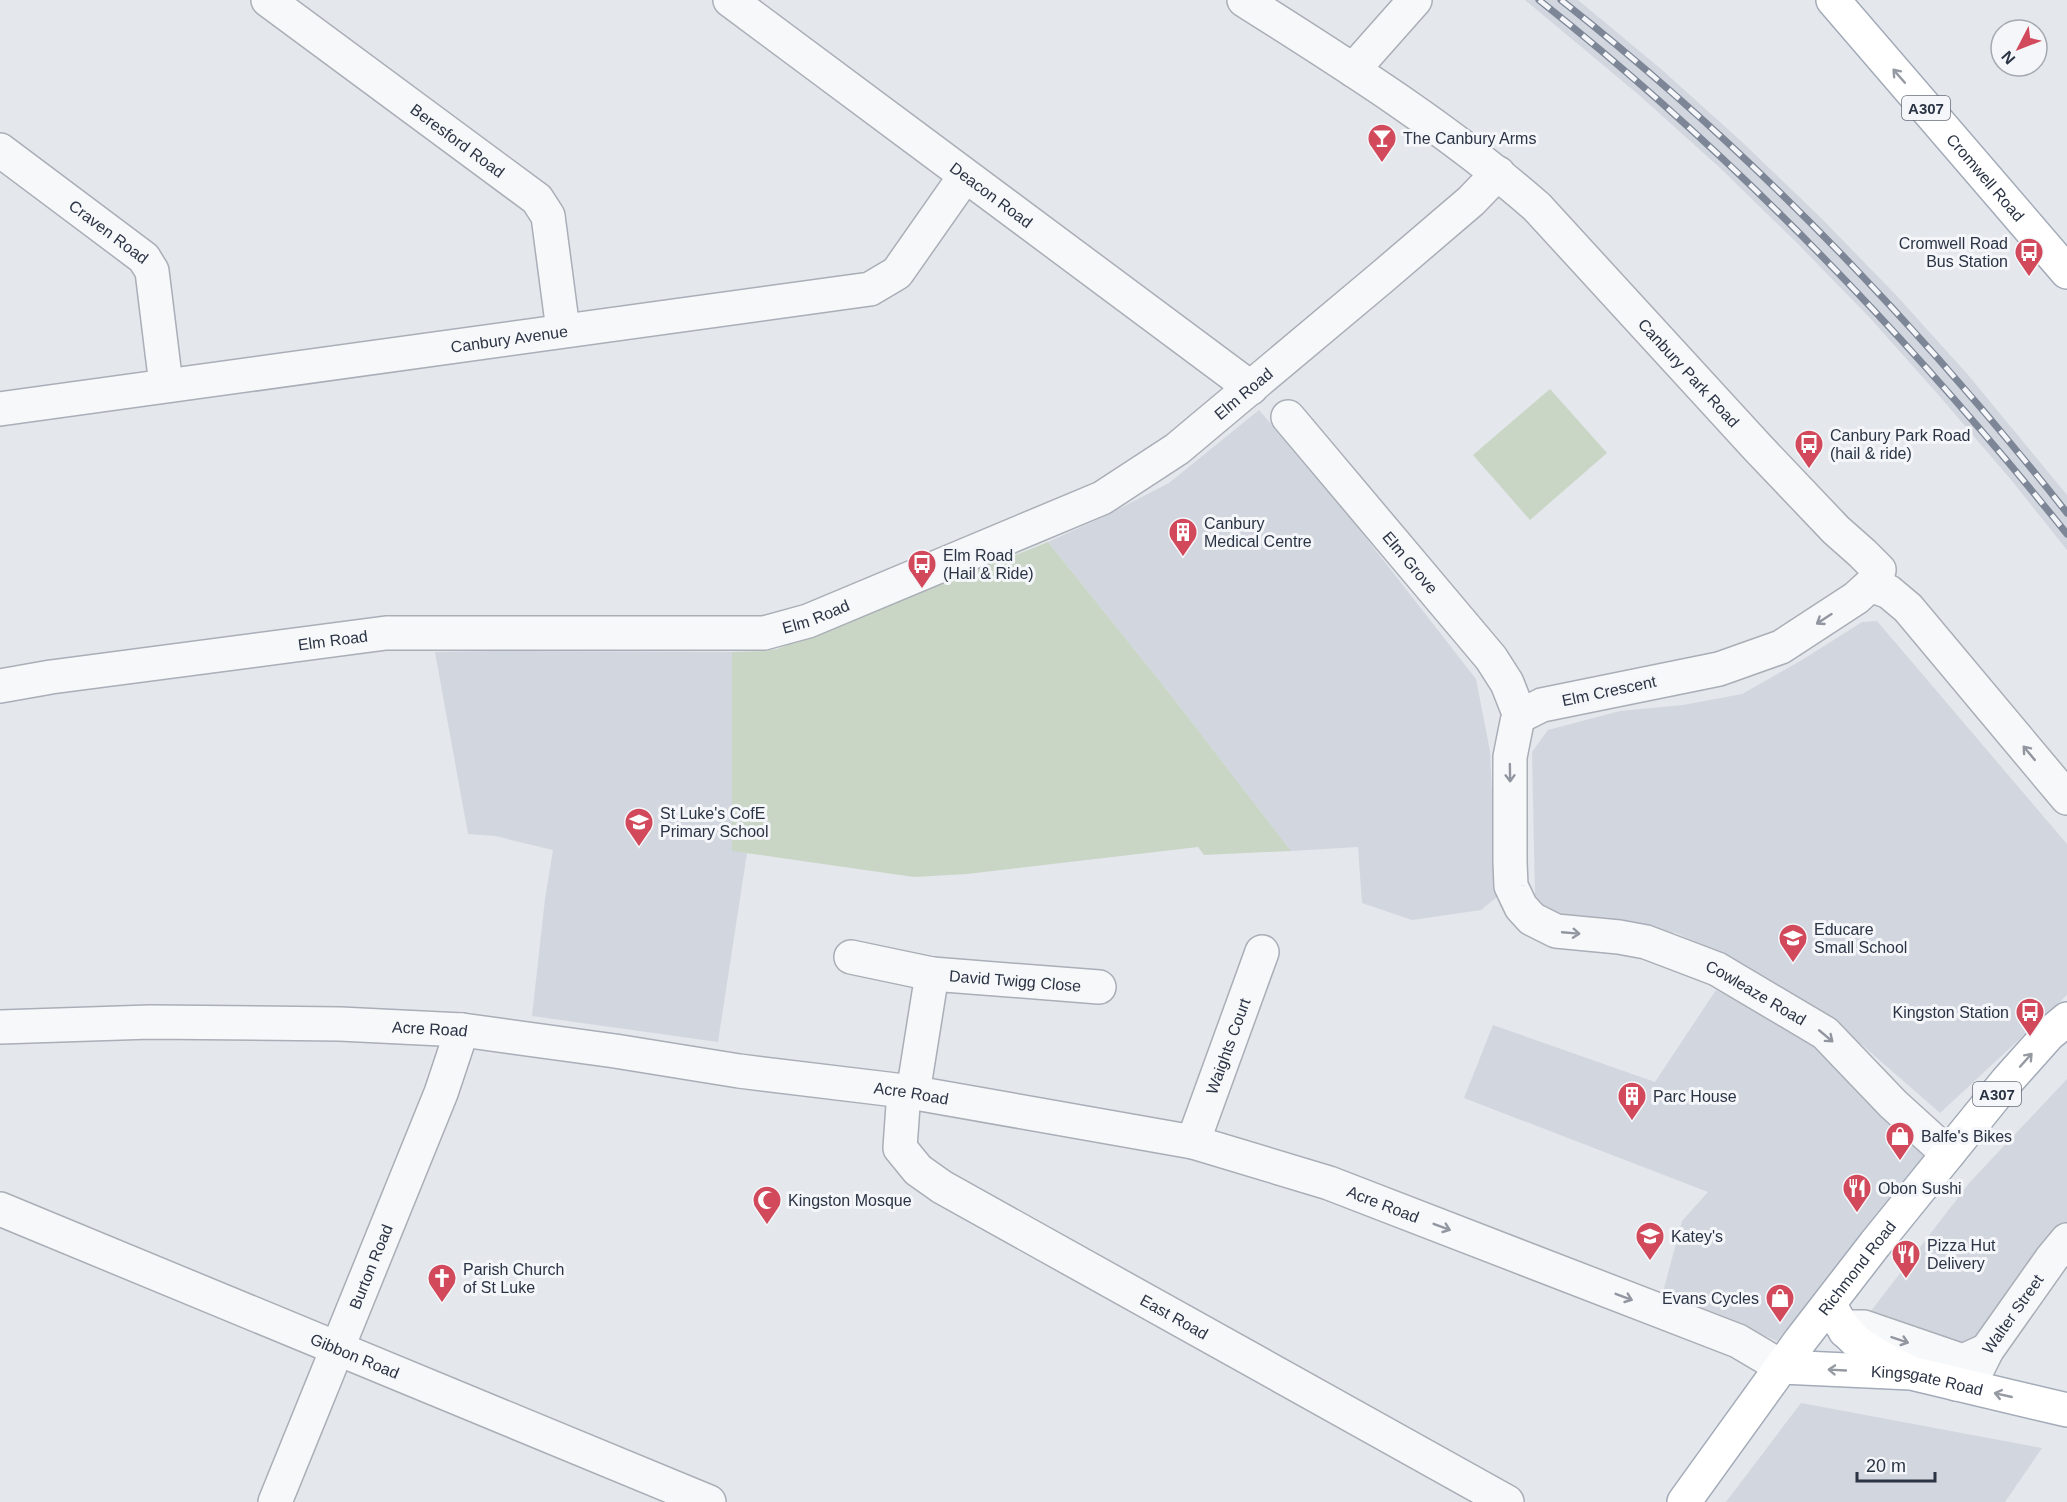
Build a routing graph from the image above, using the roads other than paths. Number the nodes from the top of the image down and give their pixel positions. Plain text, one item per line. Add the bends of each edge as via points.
1 (268, 0) edge
2 (730, 0) edge
3 (1244, 0) edge
4 (1415, 0) edge
5 (1833, 0) edge
6 (1353, 70) junction
7 (0, 150) edge
8 (1498, 173) junction
9 (965, 176) junction
10 (2067, 272) edge
11 (563, 330) junction
12 (165, 385) junction
13 (1251, 388) junction
14 (0, 409) edge
15 (1288, 417) dead end
16 (1871, 585) junction
17 (0, 686) edge
18 (1520, 716) junction
19 (2067, 798) edge
20 (1262, 951) dead end
21 (852, 957) dead end
22 (932, 974) junction
23 (1099, 987) dead end
24 (2067, 1019) edge
25 (0, 1027) edge
26 (462, 1030) junction
27 (908, 1092) junction
28 (1193, 1142) junction
29 (1948, 1154) junction
30 (0, 1209) edge
31 (2067, 1240) edge
32 (1830, 1303) junction
33 (1845, 1331) junction
34 (338, 1348) junction
35 (1987, 1350) junction
36 (1782, 1367) junction
37 (1911, 1373) junction
38 (1956, 1384) junction
39 (2067, 1410) edge
40 (275, 1502) edge
41 (709, 1502) edge
42 (1507, 1502) edge
43 (1684, 1502) edge

1 - 11 street, Beresford Road via 537,199 548,216
2 - 9 street, Deacon Road
3 - 6 street, Canbury Park Road
4 - 6 street
10 -> 5 main road, Cromwell Road / A307
6 - 8 street, Canbury Park Road
7 - 12 street, Craven Road via 144,258 152,271
8 - 13 street, Elm Road via 1471,201
8 - 16 street, Canbury Park Road via 1537,207 1766,456 1879,570
9 - 11 street, Canbury Avenue via 897,273 870,289
9 - 13 street, Deacon Road
11 - 12 street, Canbury Avenue
12 - 14 street, Canbury Avenue
13 - 17 street, Elm Road via 1177,449 1102,498 808,621 764,633 386,633
15 - 18 street, Elm Grove via 1491,658 1507,682
16 -> 18 street, Elm Crescent via 1781,646 1719,669 1542,705
19 -> 16 street via 1908,608 1889,592
18 -> 29 street, Cowleaze Road via 1510,757 1510,862 1512,886 1521,907 1532,919 1556,931 1646,942 1717,969 1825,1033
20 - 28 street, Waights Court
21 - 22 street, David Twigg Close
22 - 23 street, David Twigg Close
22 - 27 street, David Twigg Close
29 -> 24 main road, Richmond Road / A307 via 2007,1081
25 - 26 street, Acre Road via 150,1022
26 - 27 street, Acre Road
26 - 34 street, Burton Road via 441,1093
27 - 28 street, Acre Road
27 - 42 street, East Road via 900,1148 918,1170 942,1187
28 -> 36 street, Acre Road via 1329,1183 1738,1341
29 - 32 main road, Richmond Road / A307
30 - 34 street, Gibbon Road
31 - 35 street, Walter Street
32 - 33 main road
32 - 36 main road, Richmond Road / A307
33 -> 35 street, Kingsgate Road via 1864,1327 1963,1360
33 - 37 main road via 1862,1346
34 - 40 street, Burton Road
34 - 41 street, Gibbon Road
35 - 38 street, Walter Street via 1969,1380
37 -> 36 main road, Kingsgate Road
36 - 43 main road, Richmond Road / A307
37 - 38 main road, Kingsgate Road
39 -> 38 main road, Kingsgate Road

